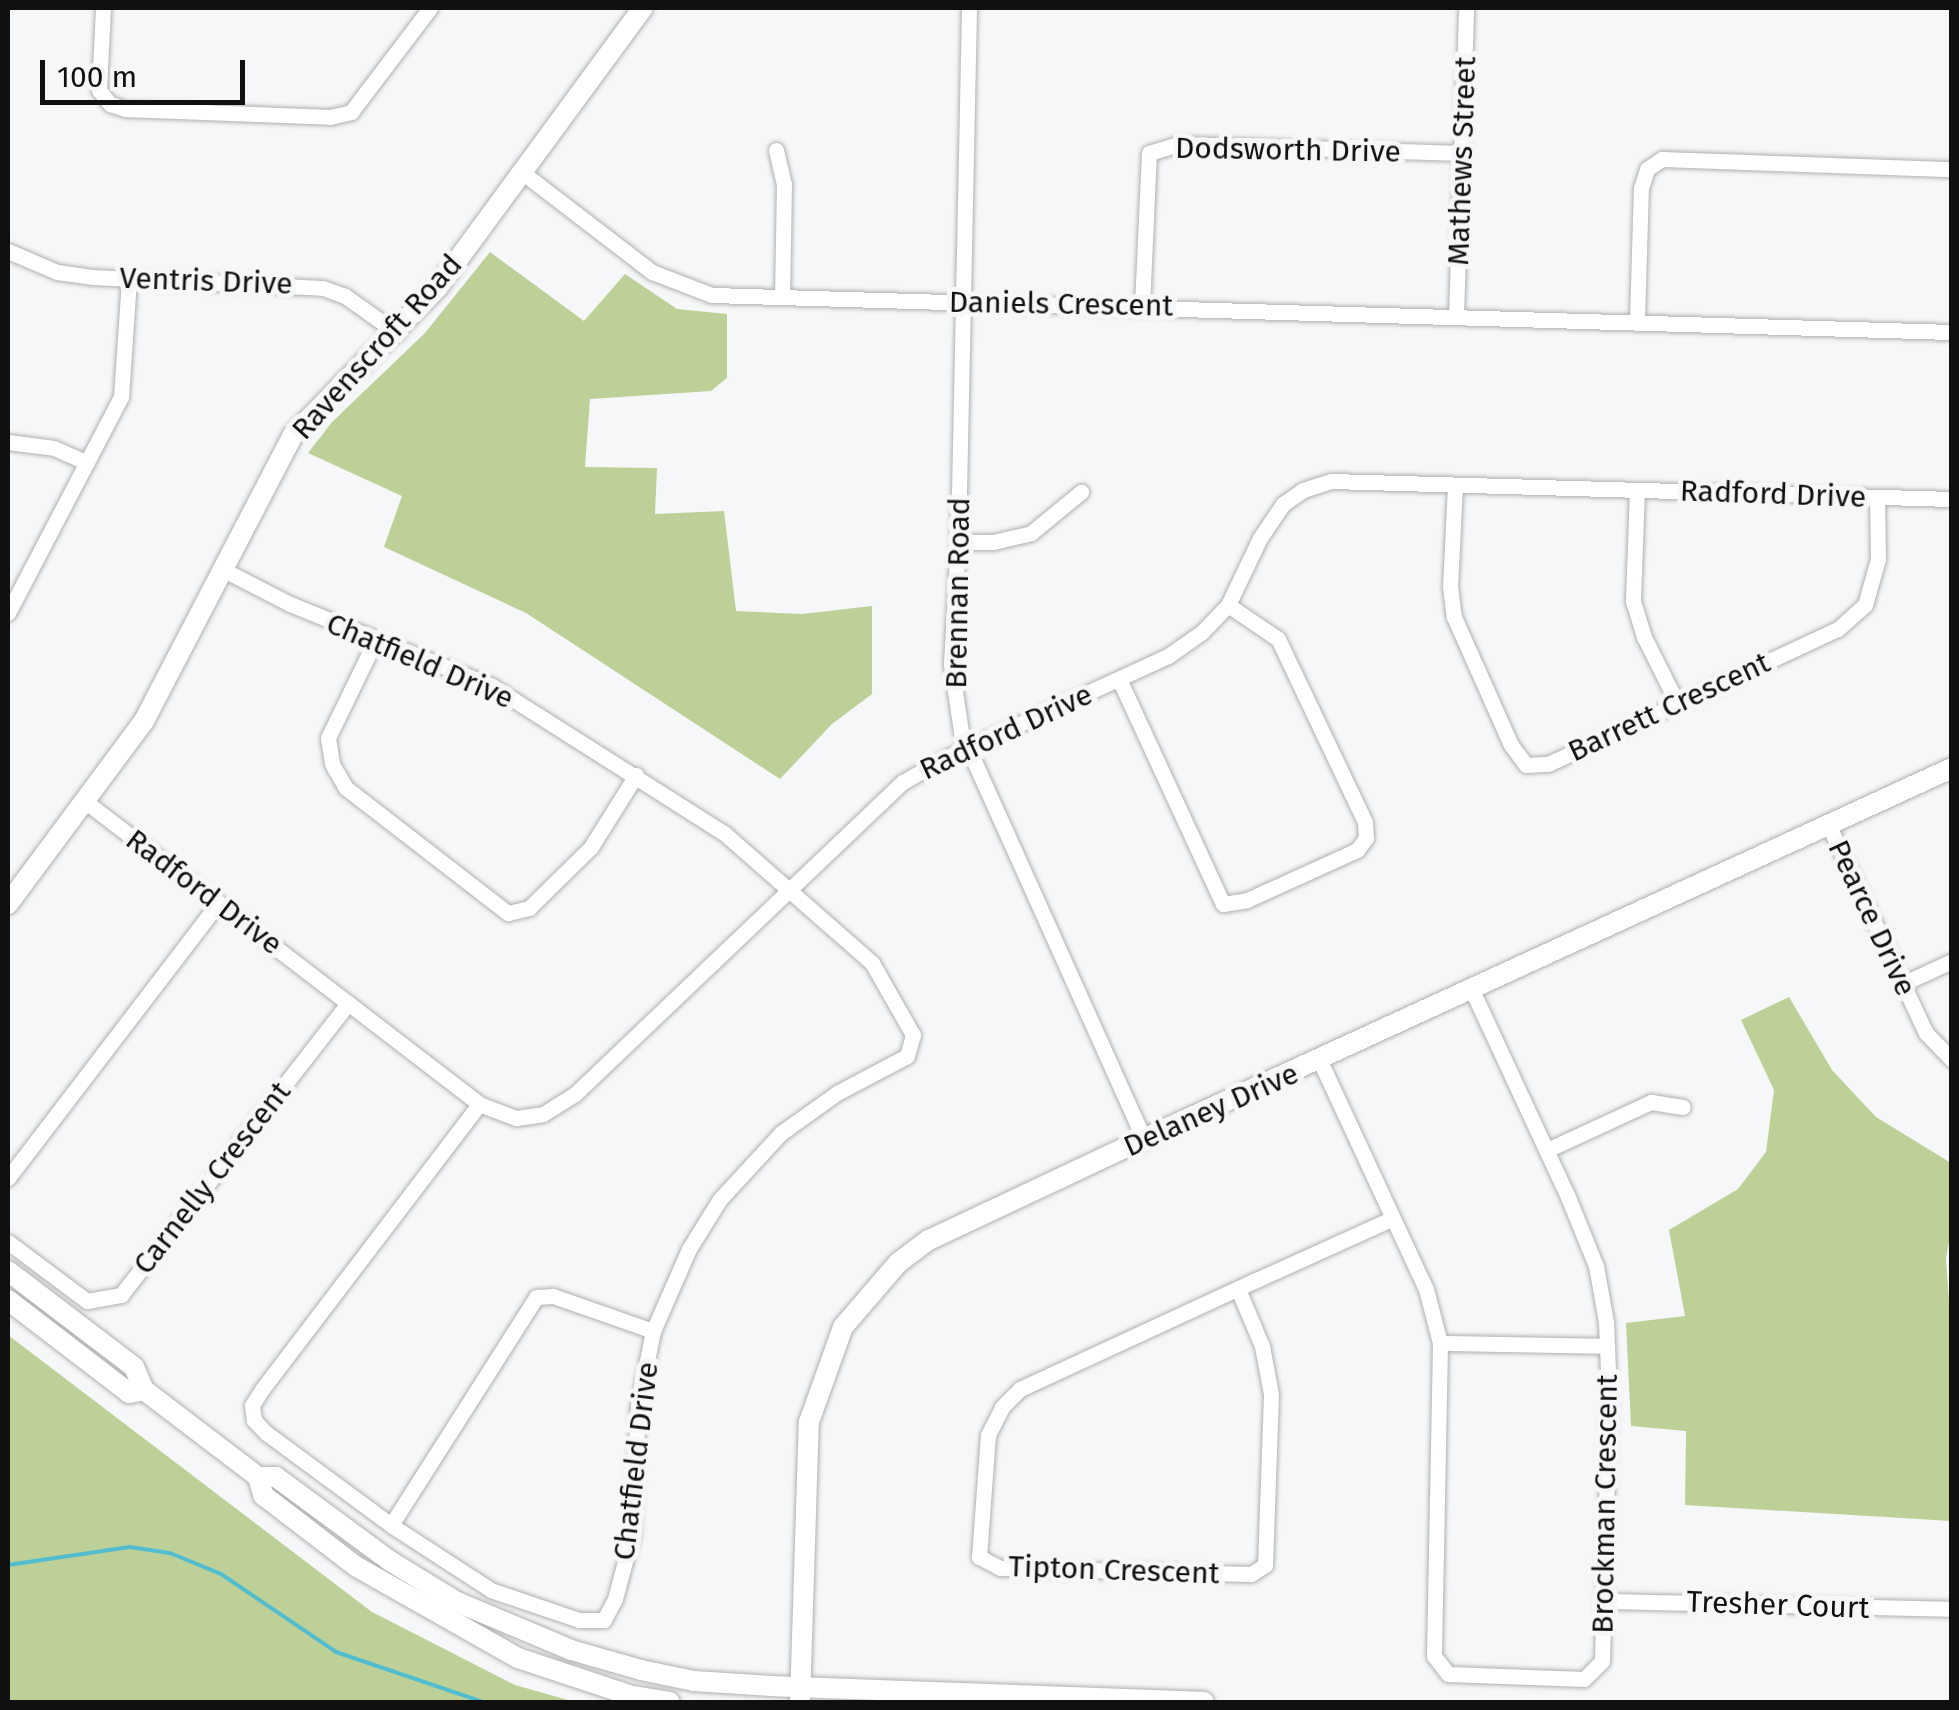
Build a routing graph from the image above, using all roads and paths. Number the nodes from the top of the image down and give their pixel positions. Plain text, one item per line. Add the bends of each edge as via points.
1 (102, 8) edge
2 (430, 8) edge
3 (643, 8) edge
4 (969, 8) edge
5 (1466, 8) edge
6 (776, 150) dead end
7 (1462, 153) junction
8 (1952, 169) edge
9 (524, 173) junction
10 (8, 250) edge
11 (129, 279) junction
12 (782, 296) junction
13 (964, 303) junction
14 (1142, 306) junction
15 (1456, 315) junction
16 (1637, 320) junction
17 (1952, 332) edge
18 (397, 333) junction
19 (8, 442) edge
20 (87, 463) junction
21 (1456, 485) junction
22 (1637, 490) junction
23 (1081, 492) dead end
24 (1877, 497) junction
25 (1952, 499) edge
26 (958, 542) junction
27 (224, 570) junction
28 (1228, 605) junction
29 (8, 613) edge
30 (376, 639) junction
31 (1119, 679) junction
32 (1676, 703) junction
33 (966, 749) junction
34 (1952, 768) edge
35 (636, 775) junction
36 (86, 802) junction
37 (1828, 824) junction
38 (790, 890) junction
39 (218, 902) junction
40 (8, 904) edge
41 (1952, 961) edge
42 (1902, 984) junction
43 (1472, 990) junction
44 (348, 1003) junction
45 (1952, 1060) edge
46 (1320, 1062) junction
47 (479, 1104) junction
48 (1683, 1106) dead end
49 (1144, 1139) junction
50 (1547, 1150) junction
51 (8, 1178) edge
52 (1391, 1219) junction
53 (8, 1242) edge
54 (8, 1271) edge
55 (1238, 1289) junction
56 (8, 1300) edge
57 (653, 1331) junction
58 (1440, 1343) junction
59 (1607, 1346) junction
60 (144, 1390) junction
61 (258, 1477) junction
62 (391, 1525) junction
63 (1605, 1600) junction
64 (1952, 1609) edge
65 (800, 1697) edge
66 (670, 1702) edge
67 (1204, 1702) edge

1 - 2 street via 99,90 110,104 125,110 330,117 351,112
3 - 9 street, Ravenscroft Road
4 - 13 street, Brennan Road
5 - 7 street, Mathews Street
6 - 12 street via 784,184
7 - 14 street, Dodsworth Drive via 1178,144 1149,154
7 - 15 street, Mathews Street
8 - 16 street via 1662,159 1647,169 1640,188
9 - 12 street, Daniels Crescent via 673,284 712,295
9 - 18 street, Ravenscroft Road
10 - 11 street, Ventris Drive via 58,272
11 - 18 street, Ventris Drive via 323,288
11 - 20 street via 126,380
12 - 13 street, Daniels Crescent
13 - 14 street, Daniels Crescent
13 - 26 street, Brennan Road
14 - 15 street, Daniels Crescent
15 - 16 street, Daniels Crescent
16 - 17 street, Daniels Crescent
18 - 27 street, Ravenscroft Road via 301,425
19 - 20 street via 54,448
20 - 29 street
21 - 22 street, Radford Drive
21 - 28 street, Radford Drive via 1331,481 1303,490 1283,504 1260,538
21 - 32 street, Barrett Crescent via 1454,617 1526,765 1548,764
22 - 24 street, Radford Drive
22 - 32 street via 1633,600
23 - 26 street via 1031,533
24 - 25 street, Radford Drive
24 - 32 street, Barrett Crescent via 1878,560 1865,605 1838,629
26 - 33 street, Brennan Road via 951,664
27 - 30 street, Chatfield Drive
27 - 36 street, Ravenscroft Road via 144,720
28 - 31 street, Radford Drive via 1168,656
28 - 31 street via 1278,639 1365,822 1366,838 1357,850 1248,900 1223,904
30 - 35 street, Chatfield Drive via 492,686
30 - 35 street via 328,738 332,764 346,788 508,913 529,908 591,847
31 - 33 street, Radford Drive
33 - 38 street, Radford Drive via 903,782
33 - 49 street, Brennan Road
34 - 37 street, Delaney Drive
35 - 38 street, Chatfield Drive via 724,832
36 - 39 street, Radford Drive
36 - 40 street, Ravenscroft Road
37 - 42 street, Pearce Drive
37 - 43 street, Delaney Drive
38 - 47 street, Radford Drive via 575,1094 543,1114 516,1118
38 - 57 street, Chatfield Drive via 872,963 913,1035 906,1056 837,1092 751,1162 688,1249
39 - 44 street, Radford Drive
39 - 51 street
41 - 42 street
42 - 45 street, Pearce Drive via 1926,1033
43 - 46 street, Delaney Drive
43 - 50 street, Brockman Crescent
44 - 47 street, Radford Drive
44 - 53 street, Carnelly Crescent via 121,1295 88,1301
46 - 49 street, Delaney Drive
46 - 52 street, Brockman Crescent
47 - 62 street, Chatfield Drive via 252,1405 266,1433
48 - 50 street via 1651,1102
49 - 65 street, Delaney Drive via 929,1240 898,1263 843,1327 809,1422
50 - 59 street, Brockman Crescent via 1596,1266
52 - 55 street, Tipton Crescent
52 - 58 street, Brockman Crescent via 1426,1289
54 - 60 street via 134,1368
55 - 55 street, Tipton Crescent via 1020,1389 1002,1407 988,1435 979,1556 1000,1568 1251,1574 1265,1565 1271,1394 1262,1346
56 - 60 street via 129,1393
57 - 62 street via 553,1296 536,1298
57 - 62 street, Chatfield Drive via 638,1406 632,1535 604,1620 579,1620 491,1590
58 - 59 street
58 - 63 street, Brockman Crescent via 1434,1656 1448,1674 1584,1679 1602,1661
59 - 63 street, Brockman Crescent
60 - 61 street
61 - 65 street via 276,1477 390,1562 510,1628 676,1677
61 - 66 street via 263,1495 357,1567 432,1613 518,1658
63 - 64 street, Tresher Court
65 - 67 street

